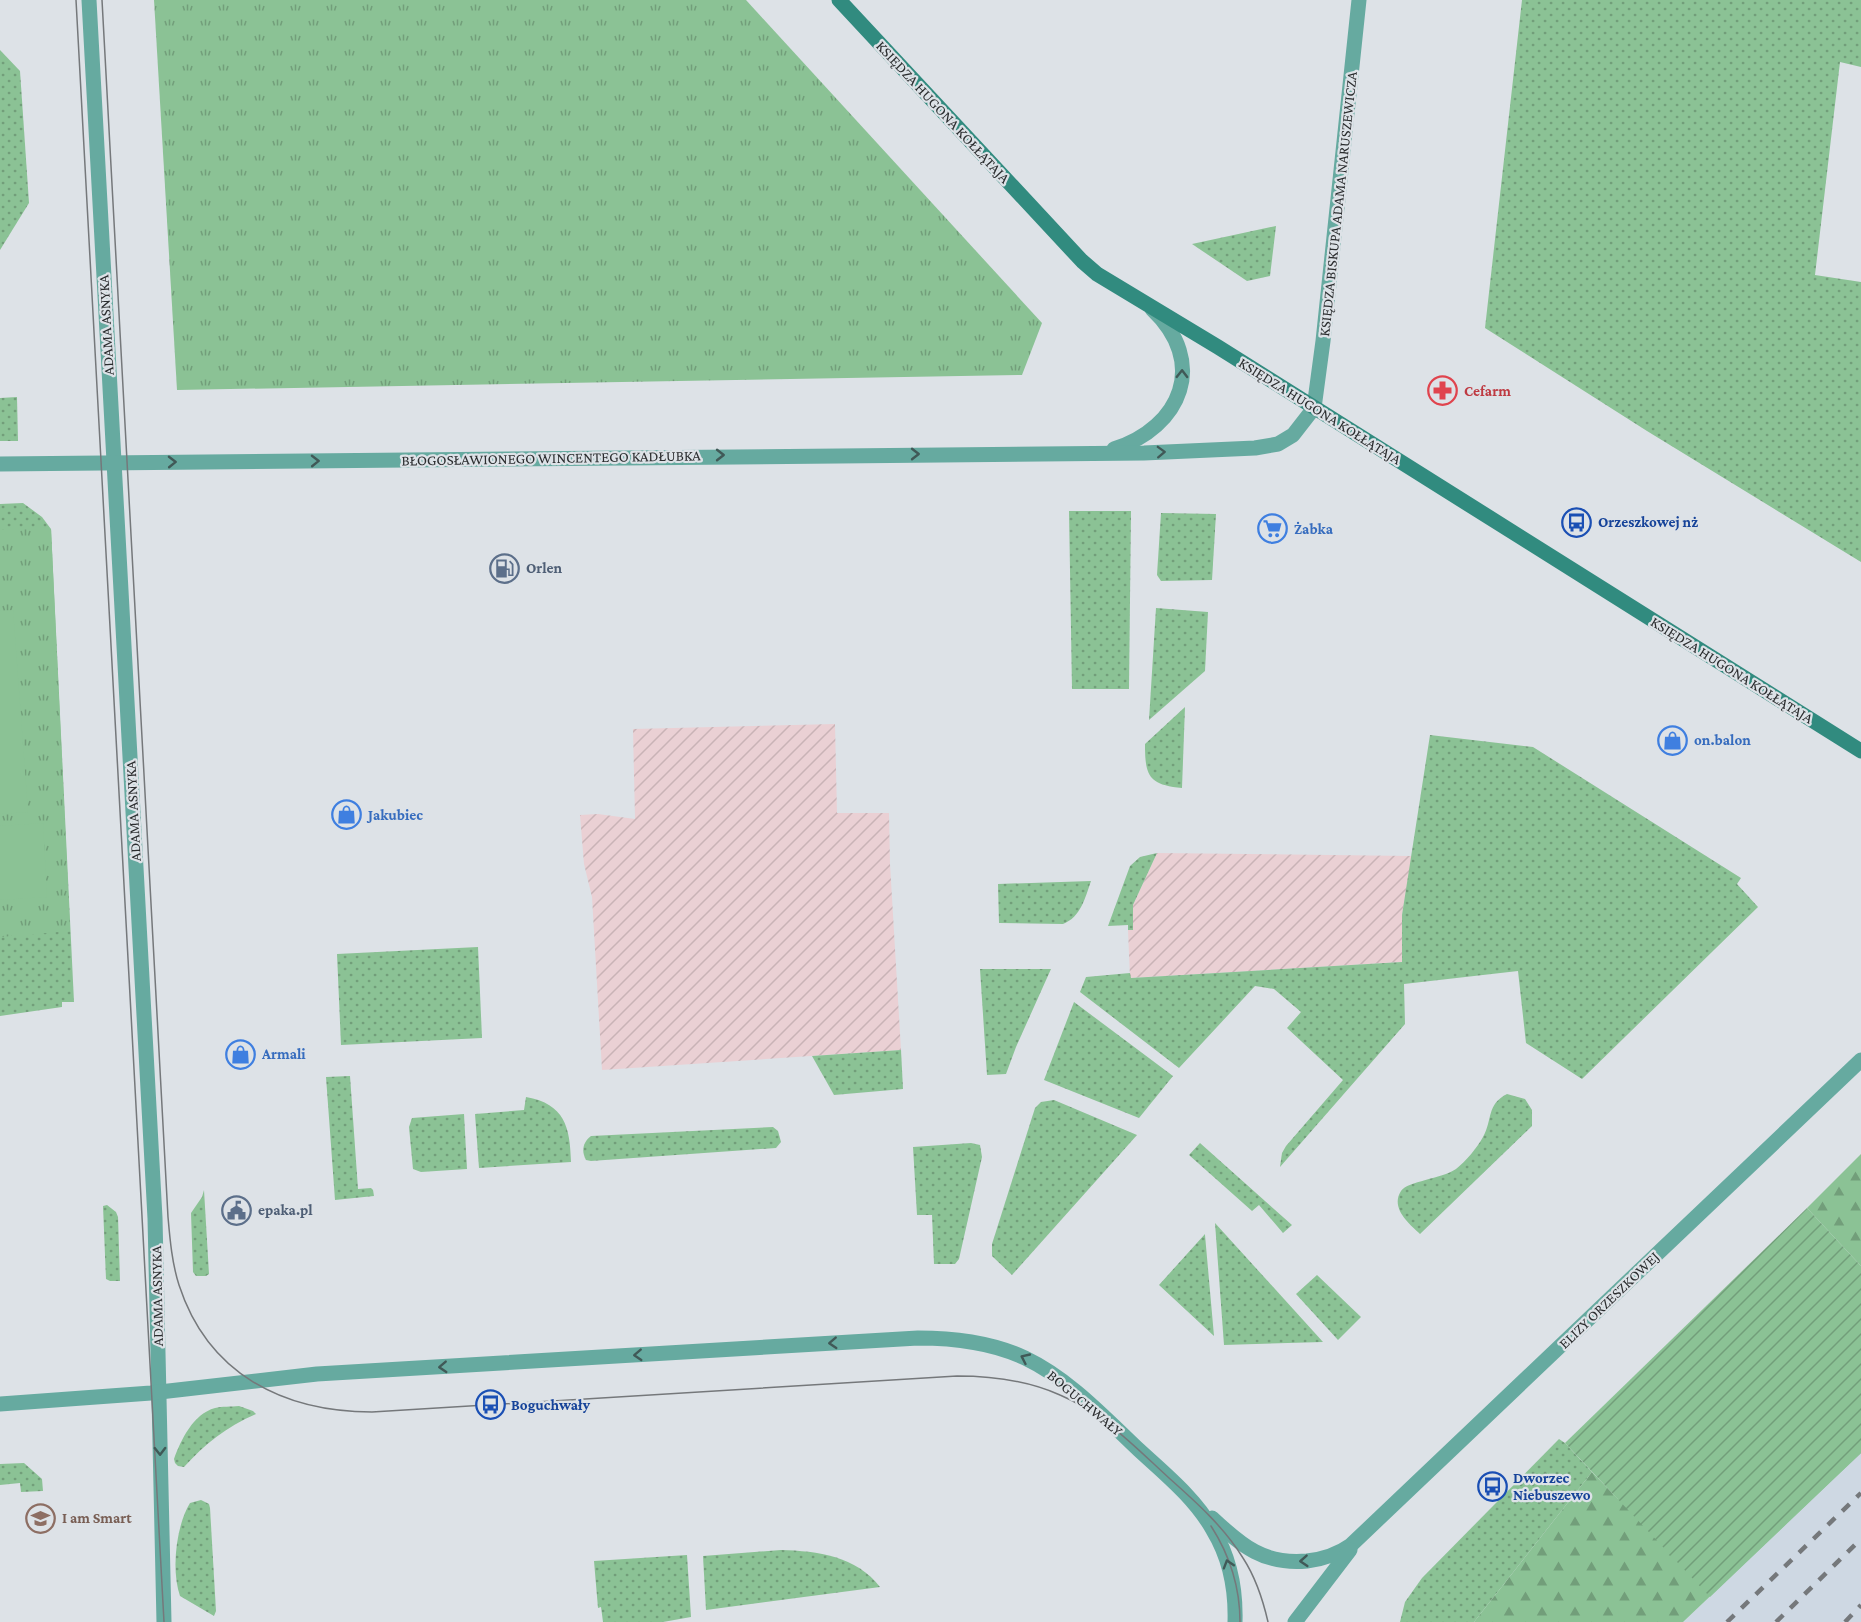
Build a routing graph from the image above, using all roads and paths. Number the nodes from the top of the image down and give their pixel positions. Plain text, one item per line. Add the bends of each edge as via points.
1 (89, 0) edge
2 (839, 0) edge
3 (1359, 0) edge
4 (1136, 296) junction
5 (1314, 408) junction
6 (1102, 452) junction
7 (114, 463) junction
8 (0, 464) edge
9 (1861, 751) edge
10 (1861, 1060) edge
11 (159, 1393) junction
12 (0, 1404) edge
13 (1168, 1477) junction
14 (1357, 1540) junction
15 (164, 1622) edge
16 (1235, 1622) edge
17 (1295, 1622) edge

1 - 7 street, ADAMA ASNYKA
2 - 4 street, KSIĘDZA HUGONA KOŁŁĄTAJA via 1082,261
3 - 5 street, KSIĘDZA BISKUPA ADAMA NARUSZEWICZA
4 - 5 street, KSIĘDZA HUGONA KOŁŁĄTAJA
6 -> 4 street, BŁOGOSŁAWIONEGO WINCENTEGO KADŁUBKA via 1126,445 1151,430 1169,413 1184,375 1177,344 1159,316
6 -> 5 street, BŁOGOSŁAWIONEGO WINCENTEGO KADŁUBKA via 1211,451 1278,444 1293,435
5 - 9 street, KSIĘDZA HUGONA KOŁŁĄTAJA
7 -> 6 street, BŁOGOSŁAWIONEGO WINCENTEGO KADŁUBKA
7 - 8 street, BŁOGOSŁAWIONEGO WINCENTEGO KADŁUBKA
7 - 11 street, ADAMA ASNYKA via 153,1183
10 - 14 street, ELIZY ORZESZKOWEJ
11 - 12 street, BOGUCHWAŁY
13 -> 11 street, BOGUCHWAŁY via 1082,1397 1048,1371 995,1347 943,1338 316,1374
11 -> 15 street, ADAMA ASNYKA
14 -> 13 street, ELIZY ORZESZKOWEJ via 1321,1560 1289,1562 1269,1558 1236,1539
16 -> 13 street, BOGUCHWAŁY via 1235,1594 1217,1536 1198,1508
14 - 17 street, ELIZY ORZESZKOWEJ

